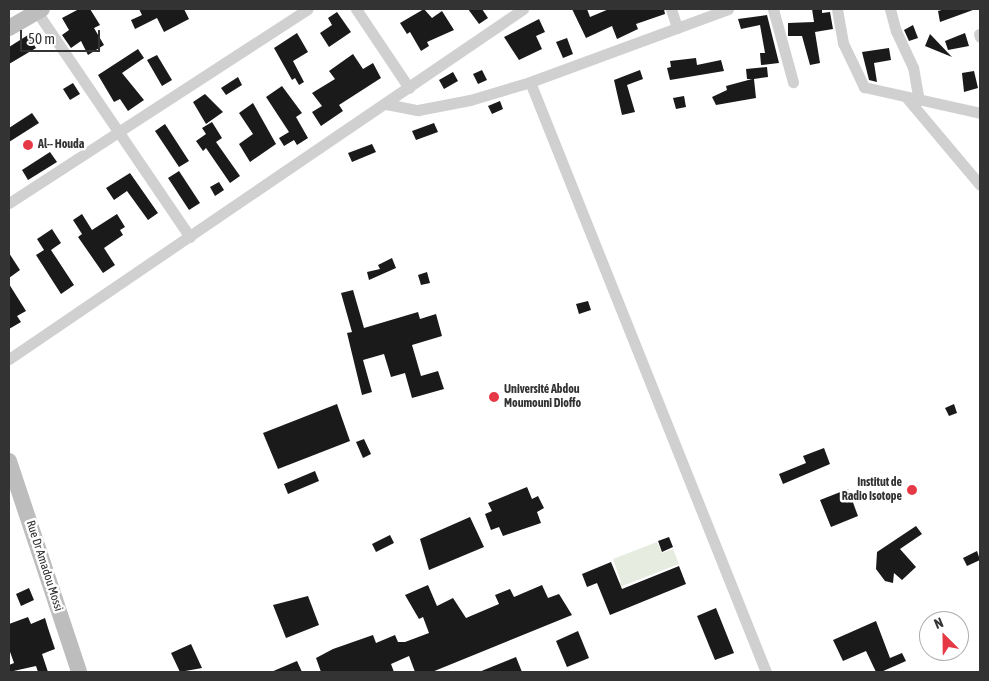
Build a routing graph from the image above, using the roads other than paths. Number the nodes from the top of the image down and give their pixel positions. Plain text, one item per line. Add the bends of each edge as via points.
1 (308, 9) edge
2 (356, 9) edge
3 (523, 9) edge
4 (671, 9) edge
5 (728, 9) edge
6 (773, 9) edge
7 (836, 9) edge
8 (890, 9) edge
9 (40, 10) edge
10 (9, 28) edge
11 (677, 28) junction
12 (530, 82) junction
13 (793, 82) dead end
14 (409, 88) junction
15 (906, 97) junction
16 (919, 100) junction
17 (386, 104) junction
18 (980, 113) edge
19 (119, 132) junction
20 (980, 185) edge
21 (9, 203) edge
22 (190, 236) junction
23 (9, 359) edge
24 (9, 461) edge
25 (79, 672) edge
26 (766, 672) edge

1 - 19 street
2 - 14 street
3 - 14 street
4 - 11 street
5 - 11 street
6 - 13 street
7 - 15 street via 843,43 861,84 868,89
8 - 16 street via 913,68
9 - 10 street
9 - 19 street
11 - 12 street
12 - 17 street via 439,108 408,109
12 - 26 street
14 - 17 street
15 - 16 street
15 - 20 street
16 - 18 street
17 - 22 street
19 - 21 street
19 - 22 street
22 - 23 street
24 - 25 street, Rue Dr Amadou Mossi

